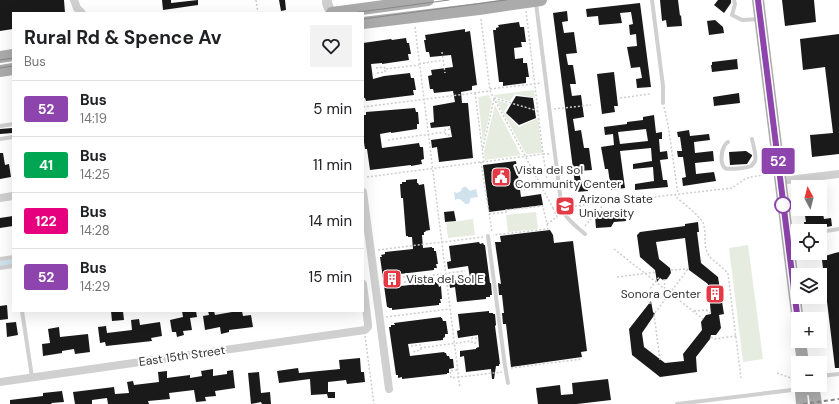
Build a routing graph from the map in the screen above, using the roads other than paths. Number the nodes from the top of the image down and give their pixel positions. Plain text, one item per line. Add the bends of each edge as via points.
1 (74, 0) edge
2 (326, 0) edge
3 (334, 0) edge
4 (428, 0) edge
5 (538, 0) edge
6 (652, 0) edge
7 (734, 0) edge
8 (758, 0) edge
9 (81, 12) edge
10 (331, 12) edge
11 (331, 12) edge
12 (338, 12) edge
13 (760, 19) junction
14 (364, 23) edge
15 (12, 55) edge
16 (0, 57) edge
17 (12, 69) edge
18 (0, 72) edge
19 (663, 102) road end
20 (12, 124) edge
21 (0, 126) edge
22 (12, 137) edge
23 (0, 139) edge
24 (752, 139) dead end
25 (728, 142) dead end
26 (839, 174) edge
27 (780, 181) junction
28 (12, 196) edge
29 (0, 198) edge
30 (364, 200) edge
31 (791, 227) edge
32 (839, 230) edge
33 (827, 231) edge
34 (585, 234) dead end
35 (488, 236) road end
36 (12, 257) edge
37 (0, 259) edge
38 (794, 260) edge
39 (12, 266) edge
40 (0, 268) edge
41 (364, 292) edge
42 (22, 312) edge
43 (797, 312) edge
44 (839, 374) edge
45 (827, 375) edge
46 (32, 377) junction
47 (0, 382) edge
48 (508, 383) dead end
49 (791, 388) edge
50 (389, 389) dead end
51 (801, 392) edge
52 (814, 392) edge
53 (677, 404) edge
54 (802, 404) edge
55 (816, 404) edge

1 - 9 street
2 - 10 street
3 - 11 street
4 - 12 main road
5 - 14 main road
5 - 34 lane via 562,210
6 - 19 lane
7 - 13 lane via 732,16 742,20
8 - 13 main road
13 - 27 main road
15 - 16 main road
17 - 18 main road
20 - 21 lane
22 - 23 lane
24 - 25 lane via 754,163 729,169 722,164 724,146
26 - 27 street
27 - 31 main road
28 - 29 street
30 - 50 street
32 - 33 lane
35 - 48 lane
36 - 37 lane
38 - 43 main road
39 - 40 lane
41 - 46 street, East 15th Street via 368,324 365,330
42 - 46 lane
44 - 45 lane
46 - 47 street, East 15th Street
49 - 53 lane
51 - 54 main road
52 - 55 main road

